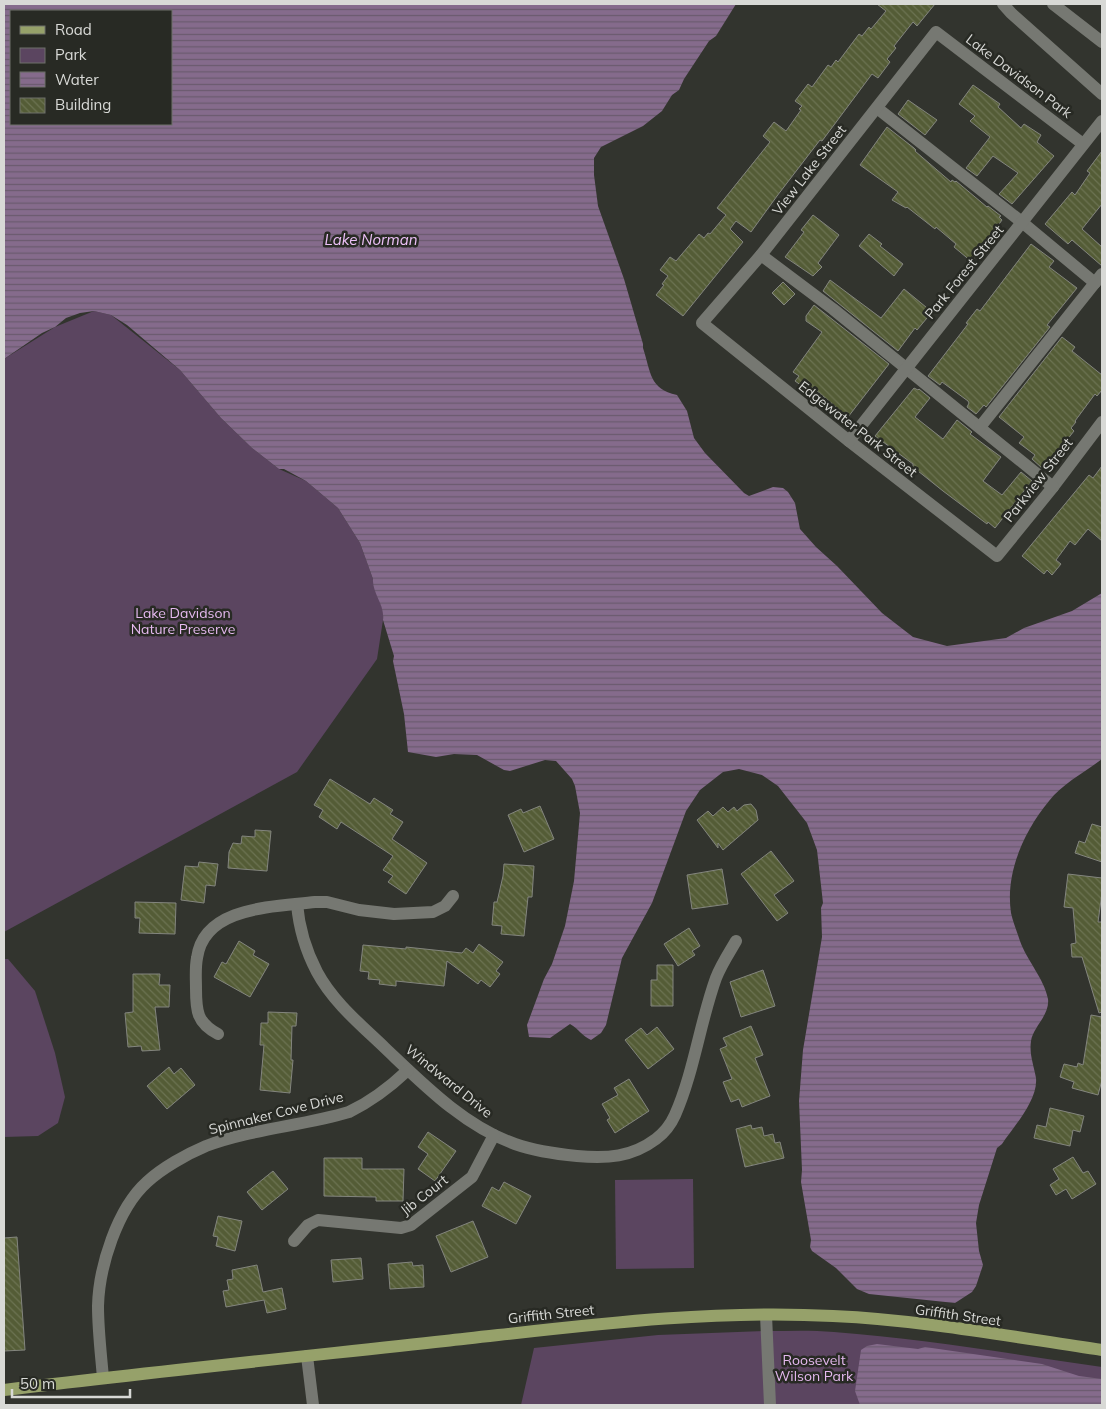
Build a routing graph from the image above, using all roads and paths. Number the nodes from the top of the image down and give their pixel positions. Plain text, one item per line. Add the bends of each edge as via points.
1 (1003, 4) edge
2 (1052, 4) edge
3 (936, 32) joint
4 (1102, 42) edge
5 (1102, 94) edge
6 (877, 108) junction
7 (1102, 121) edge
8 (1083, 144) junction
9 (1023, 223) junction
10 (761, 254) junction
11 (1098, 279) edge
12 (702, 323) joint
13 (907, 368) junction
14 (1102, 422) edge
15 (980, 427) junction
16 (849, 441) junction
17 (1053, 487) junction
18 (997, 556) joint
19 (453, 896) dead end
20 (297, 904) junction
21 (736, 941) dead end
22 (218, 1034) dead end
23 (408, 1070) junction
24 (494, 1135) junction
25 (294, 1241) dead end
26 (766, 1314) junction
27 (1102, 1350) edge
28 (307, 1356) junction
29 (103, 1378) junction
30 (4, 1390) edge
31 (313, 1405) edge
32 (770, 1405) edge

1 - 5 street
2 - 4 street
3 - 6 street, View Lake Street
3 - 8 street, Lake Davidson Park
6 - 9 street
6 - 10 street, View Lake Street
7 - 8 street, Park Forest Street
8 - 9 street, Park Forest Street
9 - 11 street
9 - 13 street, Park Forest Street
10 - 12 street, View Lake Street
10 - 13 street
11 - 15 street
12 - 16 street, Edgewater Park Street
13 - 15 street
13 - 16 street, Park Forest Street
14 - 17 street, Parkview Street
15 - 17 street
16 - 18 street, Edgewater Park Street
17 - 18 street, Parkview Street
19 - 20 street via 445,906 433,912 378,913 327,902
20 - 22 street via 227,917 208,933 200,946 196,1011 202,1022
20 - 23 street, Windward Drive via 300,930 310,958 328,990
21 - 24 street, Windward Drive via 716,979 675,1115 656,1138 629,1154 596,1158 552,1153
23 - 24 street, Windward Drive via 469,1120
23 - 29 street, Spinnaker Cove Drive via 386,1090 349,1112 206,1146 147,1182 118,1225 101,1277 98,1306
24 - 25 street, Jib Court via 472,1176 411,1225 401,1228 318,1220 308,1225
26 - 27 main road, Griffith Street via 892,1321
26 - 28 main road, Griffith Street via 617,1322
26 - 32 street
28 - 29 main road, Griffith Street
28 - 31 street
29 - 30 main road, Griffith Street

